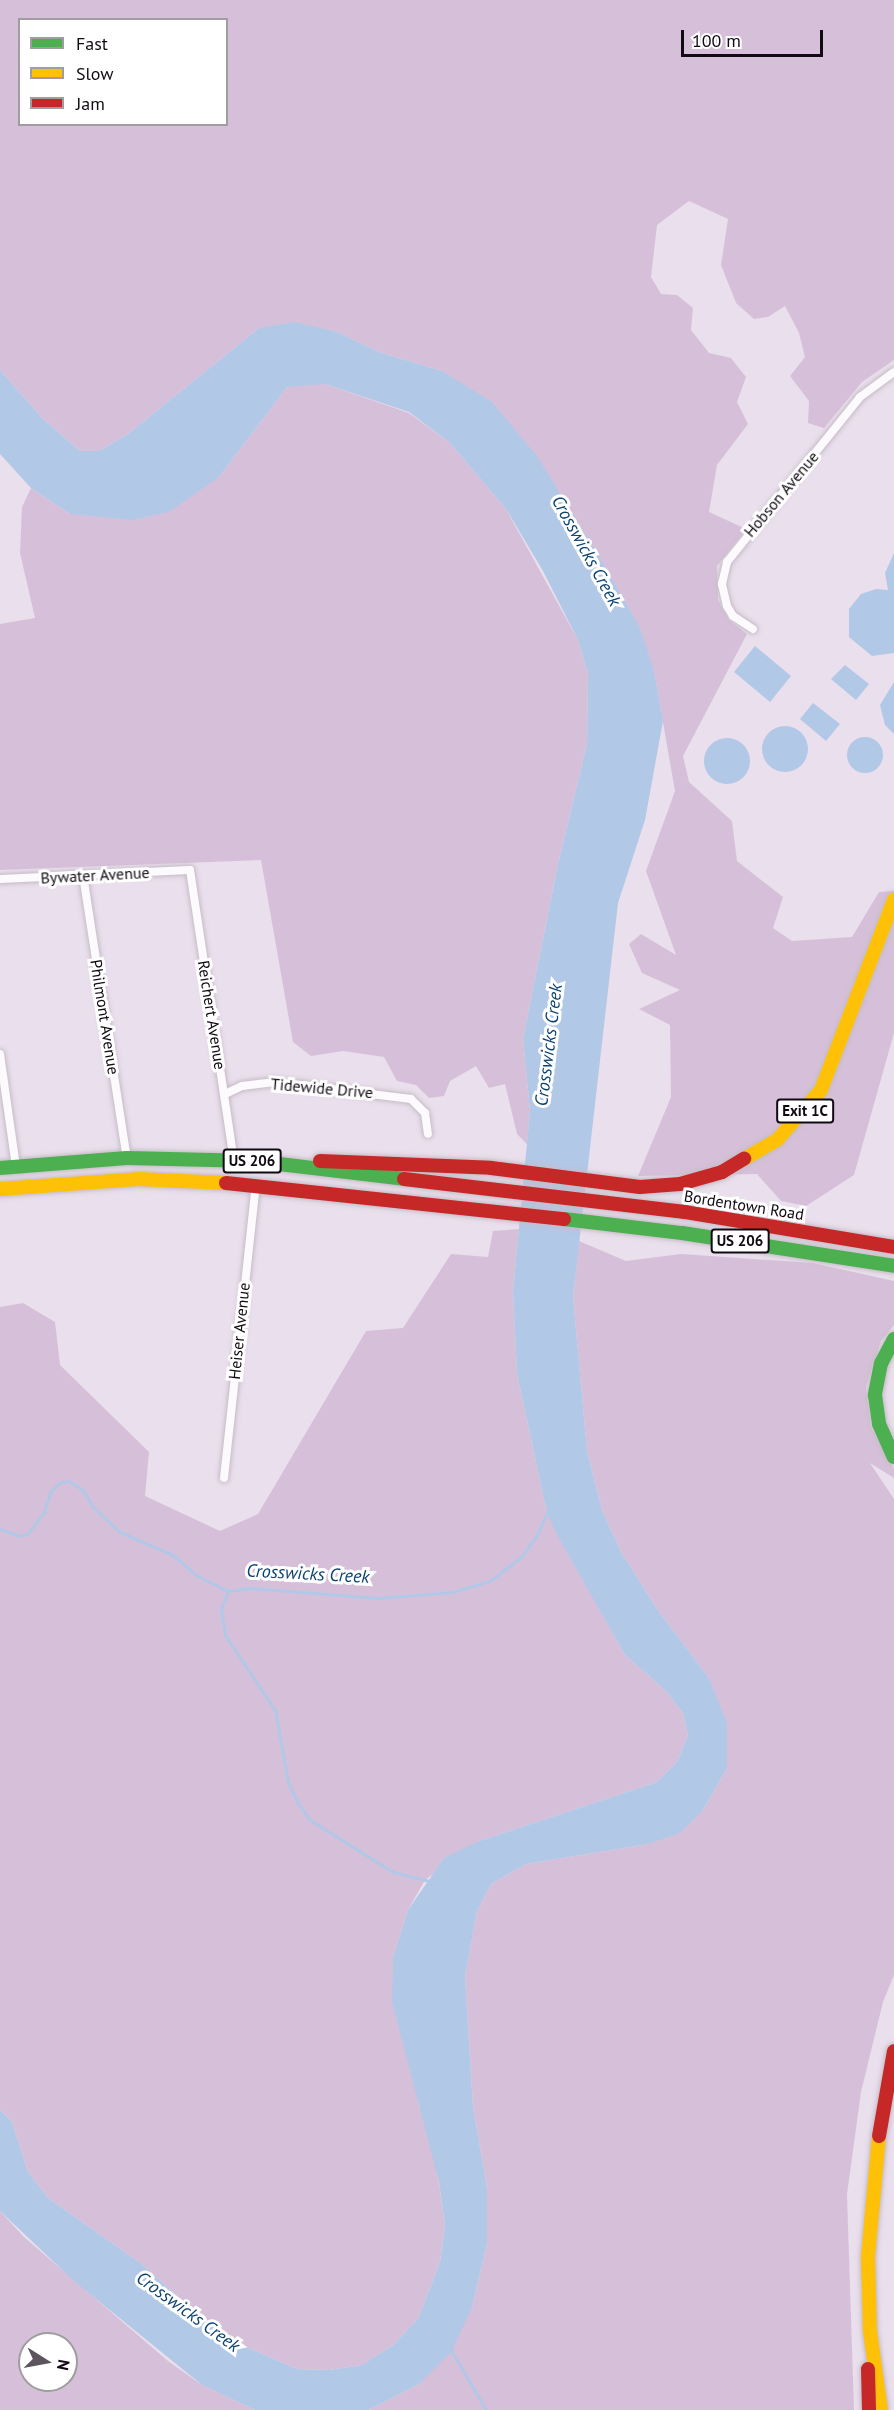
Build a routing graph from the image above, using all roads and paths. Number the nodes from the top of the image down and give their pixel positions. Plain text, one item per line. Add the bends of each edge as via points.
1 (894, 372) edge
2 (753, 628) dead end
3 (190, 870) joint
4 (83, 875) junction
5 (0, 879) edge
6 (894, 900) edge
7 (0, 1054) edge
8 (225, 1094) junction
9 (428, 1134) dead end
10 (127, 1158) junction
11 (234, 1160) junction
12 (254, 1161) junction
13 (16, 1166) junction
14 (0, 1168) edge
15 (256, 1184) junction
16 (0, 1189) edge
17 (894, 1247) edge
18 (894, 1266) edge
19 (894, 1339) edge
20 (894, 1457) edge
21 (224, 1478) dead end
22 (894, 2051) edge
23 (870, 2331) junction
24 (868, 2410) edge
25 (881, 2410) edge

1 - 2 street, Hobson Avenue via 860,397 727,562 722,584 727,606 733,616
3 - 4 street, Bywater Avenue
3 - 8 street, Reichert Avenue
4 - 5 street, Bywater Avenue
4 - 10 street, Philmont Avenue
6 - 12 highway, Exit 1C via 831,1071 794,1124 741,1163 702,1179 649,1186 491,1168
7 - 13 street
8 - 9 street, Tidewide Drive via 242,1086 268,1082 385,1094 420,1105
8 - 11 street, Reichert Avenue
10 - 11 highway, US 206
10 - 13 highway, US 206
11 - 12 highway, US 206
12 - 17 highway, Bordentown Road / US 206 via 749,1221
13 - 14 highway, US 206
15 - 16 highway, US 206 via 138,1179
15 - 18 highway, US 206 via 798,1249
15 - 21 street, Heiser Avenue
19 - 20 highway via 881,1363 875,1395 879,1424
22 - 23 highway via 873,2172 868,2257
23 - 24 highway
23 - 25 highway

